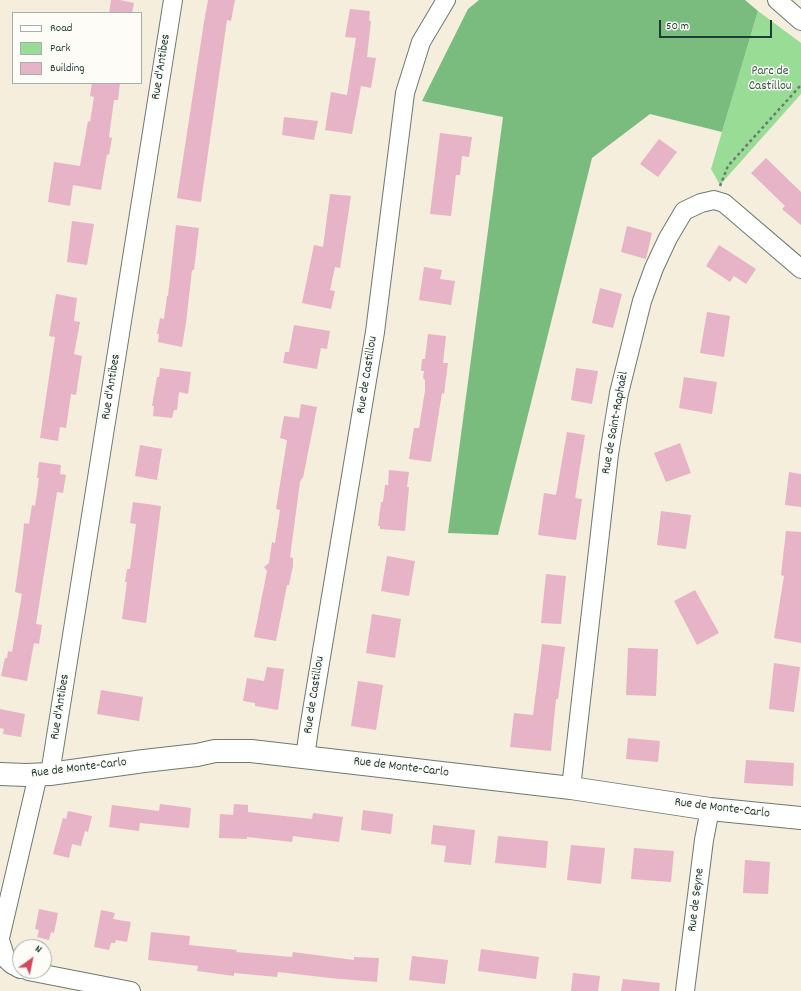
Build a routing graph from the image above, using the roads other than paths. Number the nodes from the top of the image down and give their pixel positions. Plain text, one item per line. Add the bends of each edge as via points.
1 (173, 0) edge
2 (446, 0) edge
3 (777, 0) edge
4 (801, 21) edge
5 (801, 269) edge
6 (305, 757) junction
7 (0, 774) edge
8 (44, 775) junction
9 (571, 788) junction
10 (710, 809) junction
11 (801, 818) edge
12 (0, 939) edge
13 (12, 964) edge
14 (52, 976) edge
15 (131, 991) edge
16 (685, 991) edge

1 - 8 street, Rue d'Antibes
2 - 6 street, Rue de Castillou via 421,42 405,93 375,332
3 - 4 street
5 - 9 street, Rue de Saint-Raphaël via 724,203 714,200 684,211 654,268 642,301 621,386 609,454
6 - 8 street, Rue de Monte-Carlo via 251,751 215,751
6 - 9 street, Rue de Monte-Carlo
7 - 8 street, Rue de Monte-Carlo
8 - 12 street, Rue d'Antibes
9 - 10 street, Rue de Monte-Carlo
10 - 11 street, Rue de Monte-Carlo
10 - 16 street, Rue de Seyne
12 - 13 street via 6,959
14 - 15 street

